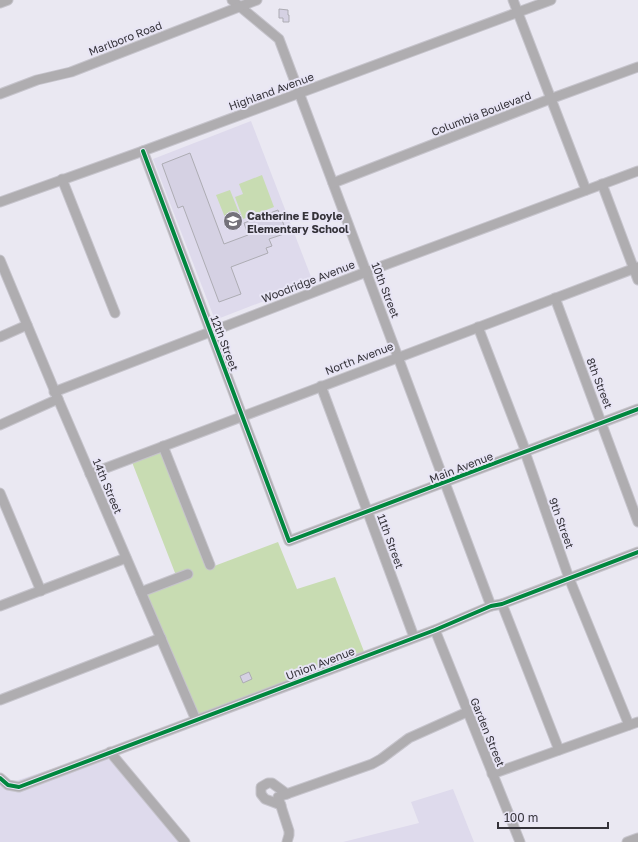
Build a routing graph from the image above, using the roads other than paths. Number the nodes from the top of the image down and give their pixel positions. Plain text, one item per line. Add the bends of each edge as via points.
1 (8, 0) edge
2 (232, 0) edge
3 (257, 0) edge
4 (513, 0) edge
5 (551, 0) edge
6 (0, 3) edge
7 (240, 6) junction
8 (518, 12) junction
9 (638, 67) edge
10 (299, 93) junction
11 (0, 94) edge
12 (550, 99) junction
13 (143, 152) junction
14 (638, 170) edge
15 (62, 179) junction
16 (332, 183) junction
17 (602, 184) junction
18 (586, 190) junction
19 (0, 202) edge
20 (0, 260) edge
21 (636, 267) edge
22 (366, 272) junction
23 (638, 280) edge
24 (555, 298) junction
25 (115, 313) dead end
26 (27, 325) junction
27 (478, 327) junction
28 (211, 332) junction
29 (0, 337) edge
30 (398, 357) junction
31 (321, 386) junction
32 (56, 396) junction
33 (638, 409) edge
34 (242, 416) junction
35 (602, 423) junction
36 (0, 425) edge
37 (163, 446) junction
38 (526, 452) junction
39 (90, 474) junction
40 (445, 483) junction
41 (0, 493) edge
42 (368, 511) junction
43 (638, 522) edge
44 (289, 541) joint
45 (638, 552) edge
46 (126, 558) junction
47 (210, 565) dead end
48 (188, 574) dead end
49 (569, 578) junction
50 (41, 591) junction
51 (141, 592) junction
52 (502, 604) junction
53 (0, 606) edge
54 (491, 606) junction
55 (435, 630) junction
56 (414, 637) junction
57 (161, 638) junction
58 (0, 700) edge
59 (467, 712) junction
60 (196, 720) junction
61 (634, 724) edge
62 (559, 750) junction
63 (110, 752) junction
64 (492, 774) junction
65 (0, 778) edge
66 (287, 794) junction
67 (281, 805) junction
68 (638, 838) edge
69 (185, 842) edge
70 (287, 842) edge
71 (520, 842) edge
72 (626, 842) edge

1 - 6 street
2 - 7 street, 10th Street
3 - 7 street, Marlboro Road
4 - 8 street
5 - 8 street, Highland Avenue
7 - 10 street, 10th Street via 279,39
7 - 11 street, Marlboro Road via 71,72 37,80
8 - 10 street, Highland Avenue
8 - 12 street
9 - 12 street, Columbia Boulevard
10 - 13 street, Highland Avenue
10 - 16 street, 10th Street
12 - 16 street, Columbia Boulevard
12 - 18 street
13 - 15 street, Highland Avenue
13 - 28 street, 12th Street
14 - 17 street, Woodridge Avenue
15 - 19 street, Highland Avenue
15 - 25 street
16 - 22 street, 10th Street
17 - 18 street, Woodridge Avenue
17 - 21 street
18 - 22 street, Woodridge Avenue
20 - 26 street, 14th Street
21 - 23 street
21 - 24 street, North Avenue
22 - 28 street, Woodridge Avenue
22 - 30 street, 10th Street
24 - 27 street, North Avenue
24 - 35 street, 8th Street
26 - 29 street
26 - 32 street, 14th Street
27 - 30 street, North Avenue
27 - 38 street, 9th Street
28 - 32 street, Woodridge Avenue
28 - 34 street, 12th Street
30 - 31 street, North Avenue
30 - 40 street, 10th Street
31 - 34 street, North Avenue
31 - 42 street, 11th Street
32 - 36 street, Woodridge Avenue
32 - 39 street, 14th Street
33 - 35 street, Main Avenue
34 - 37 street, North Avenue
34 - 44 street, 12th Street
35 - 38 street, Main Avenue
35 - 43 street, 8th Street
37 - 39 street, North Avenue
37 - 47 street
38 - 40 street, Main Avenue
38 - 49 street, 9th Street
39 - 46 street, 14th Street
40 - 42 street, Main Avenue
40 - 54 street, 10th Street
41 - 50 street
42 - 44 street, Main Avenue
42 - 56 street, 11th Street
45 - 49 street, Union Avenue
46 - 50 street
46 - 51 street, 14th Street
48 - 51 street
49 - 52 street, Union Avenue
49 - 61 street, 9th Street
50 - 53 street
51 - 57 street, 14th Street
52 - 54 street, Union Avenue
52 - 62 street
54 - 55 street, Union Avenue
55 - 56 street, Union Avenue
55 - 59 street, Garden Street
56 - 60 street, Union Avenue
57 - 58 street
57 - 60 street, 14th Street
59 - 64 street, Garden Street
59 - 66 street via 409,738 372,764
60 - 63 street, Union Avenue
61 - 62 street
62 - 64 street
63 - 65 street, Union Avenue via 19,787 8,785
63 - 69 street
64 - 71 street, Garden Street
66 - 67 street via 278,797
66 - 67 street via 272,783 262,787 263,797
67 - 70 street via 289,831
68 - 72 street

